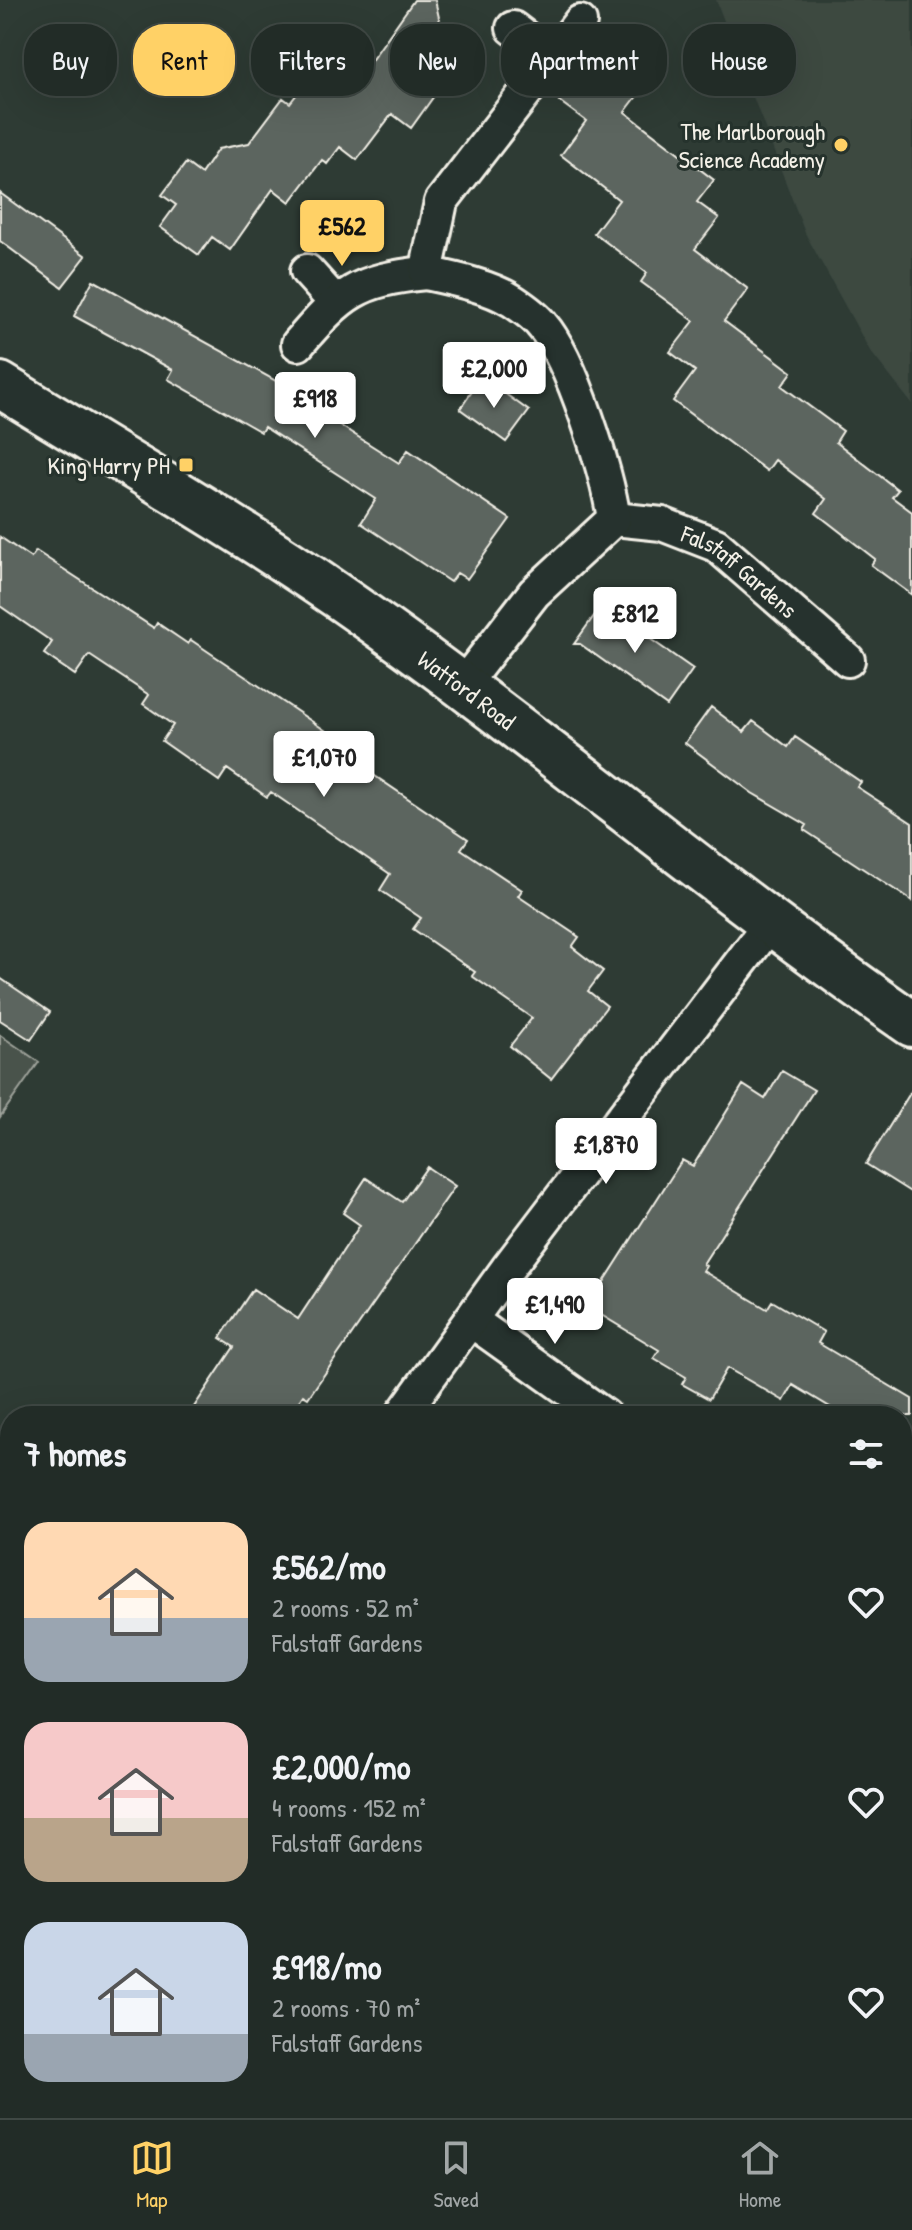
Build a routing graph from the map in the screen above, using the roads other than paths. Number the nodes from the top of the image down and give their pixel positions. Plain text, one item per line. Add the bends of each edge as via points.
1 (521, 96) edge
2 (307, 271) dead end
3 (426, 273) junction
4 (335, 302) junction
5 (298, 344) dead end
6 (0, 385) edge
7 (614, 519) junction
8 (848, 660) dead end
9 (462, 686) junction
10 (770, 924) junction
11 (912, 1024) edge
12 (472, 1321) junction
13 (408, 1406) edge
14 (591, 1406) edge

1 - 3 street via 441,202
2 - 4 street
3 - 4 street via 393,276 352,289
3 - 7 street via 512,300 542,324 562,358 608,480
4 - 5 street
6 - 9 main road, Watford Road via 336,596
7 - 8 street, Falstaff Gardens via 662,524 716,545
7 - 9 street via 534,593
9 - 10 main road, Watford Road
10 - 11 main road, Watford Road
10 - 12 street
12 - 13 street
12 - 14 street

